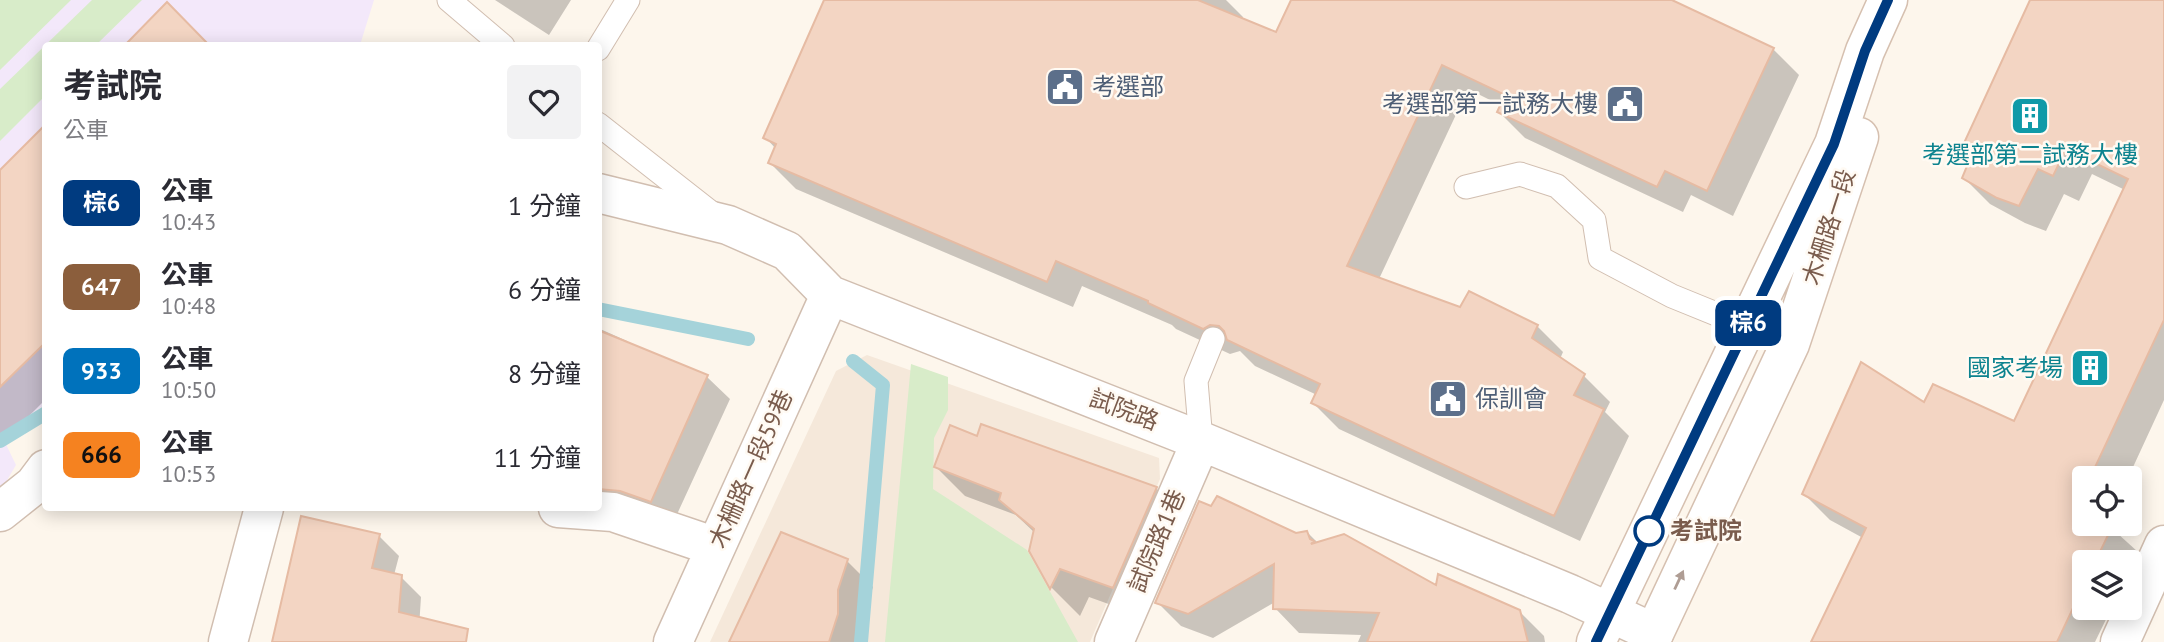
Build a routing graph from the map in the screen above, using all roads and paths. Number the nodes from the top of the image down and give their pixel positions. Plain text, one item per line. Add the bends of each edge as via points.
1 (449, 0) edge
2 (628, 0) edge
3 (1893, 4) edge
4 (498, 42) edge
5 (602, 42) edge
6 (602, 127) edge
7 (1466, 187) dead end
8 (602, 194) edge
9 (728, 225) junction
10 (830, 295) junction
11 (1747, 326) junction
12 (1213, 339) dead end
13 (1790, 344) junction
14 (1201, 441) junction
15 (42, 474) edge
16 (263, 511) edge
17 (599, 511) edge
18 (0, 512) edge
19 (2164, 545) edge
20 (716, 547) junction
21 (1603, 628) edge
22 (1652, 638) edge
23 (228, 642) edge
24 (673, 642) edge
25 (1114, 642) edge
26 (2120, 642) edge

1 - 4 lane
2 - 5 lane
3 - 11 street, 木柵路一段 via 1865,51 1834,144
3 - 13 street, 木柵路一段 via 1885,60
6 - 9 lane
7 - 11 lane via 1520,174 1557,186 1594,220 1600,258 1672,296
8 - 9 street, 試院路
9 - 10 street, 試院路 via 787,251
10 - 14 street, 試院路
10 - 20 street, 木柵路一段59巷
11 - 13 lane
11 - 21 street, 木柵路一段
12 - 14 lane via 1196,381
22 -> 13 street, 木柵路一段
14 - 21 street, 試院路 via 1570,594
14 - 25 street, 試院路1巷
15 - 18 street
16 - 23 street
17 - 20 street
19 - 26 street
20 - 24 street, 木柵路一段59巷
21 - 22 street, 試院路

